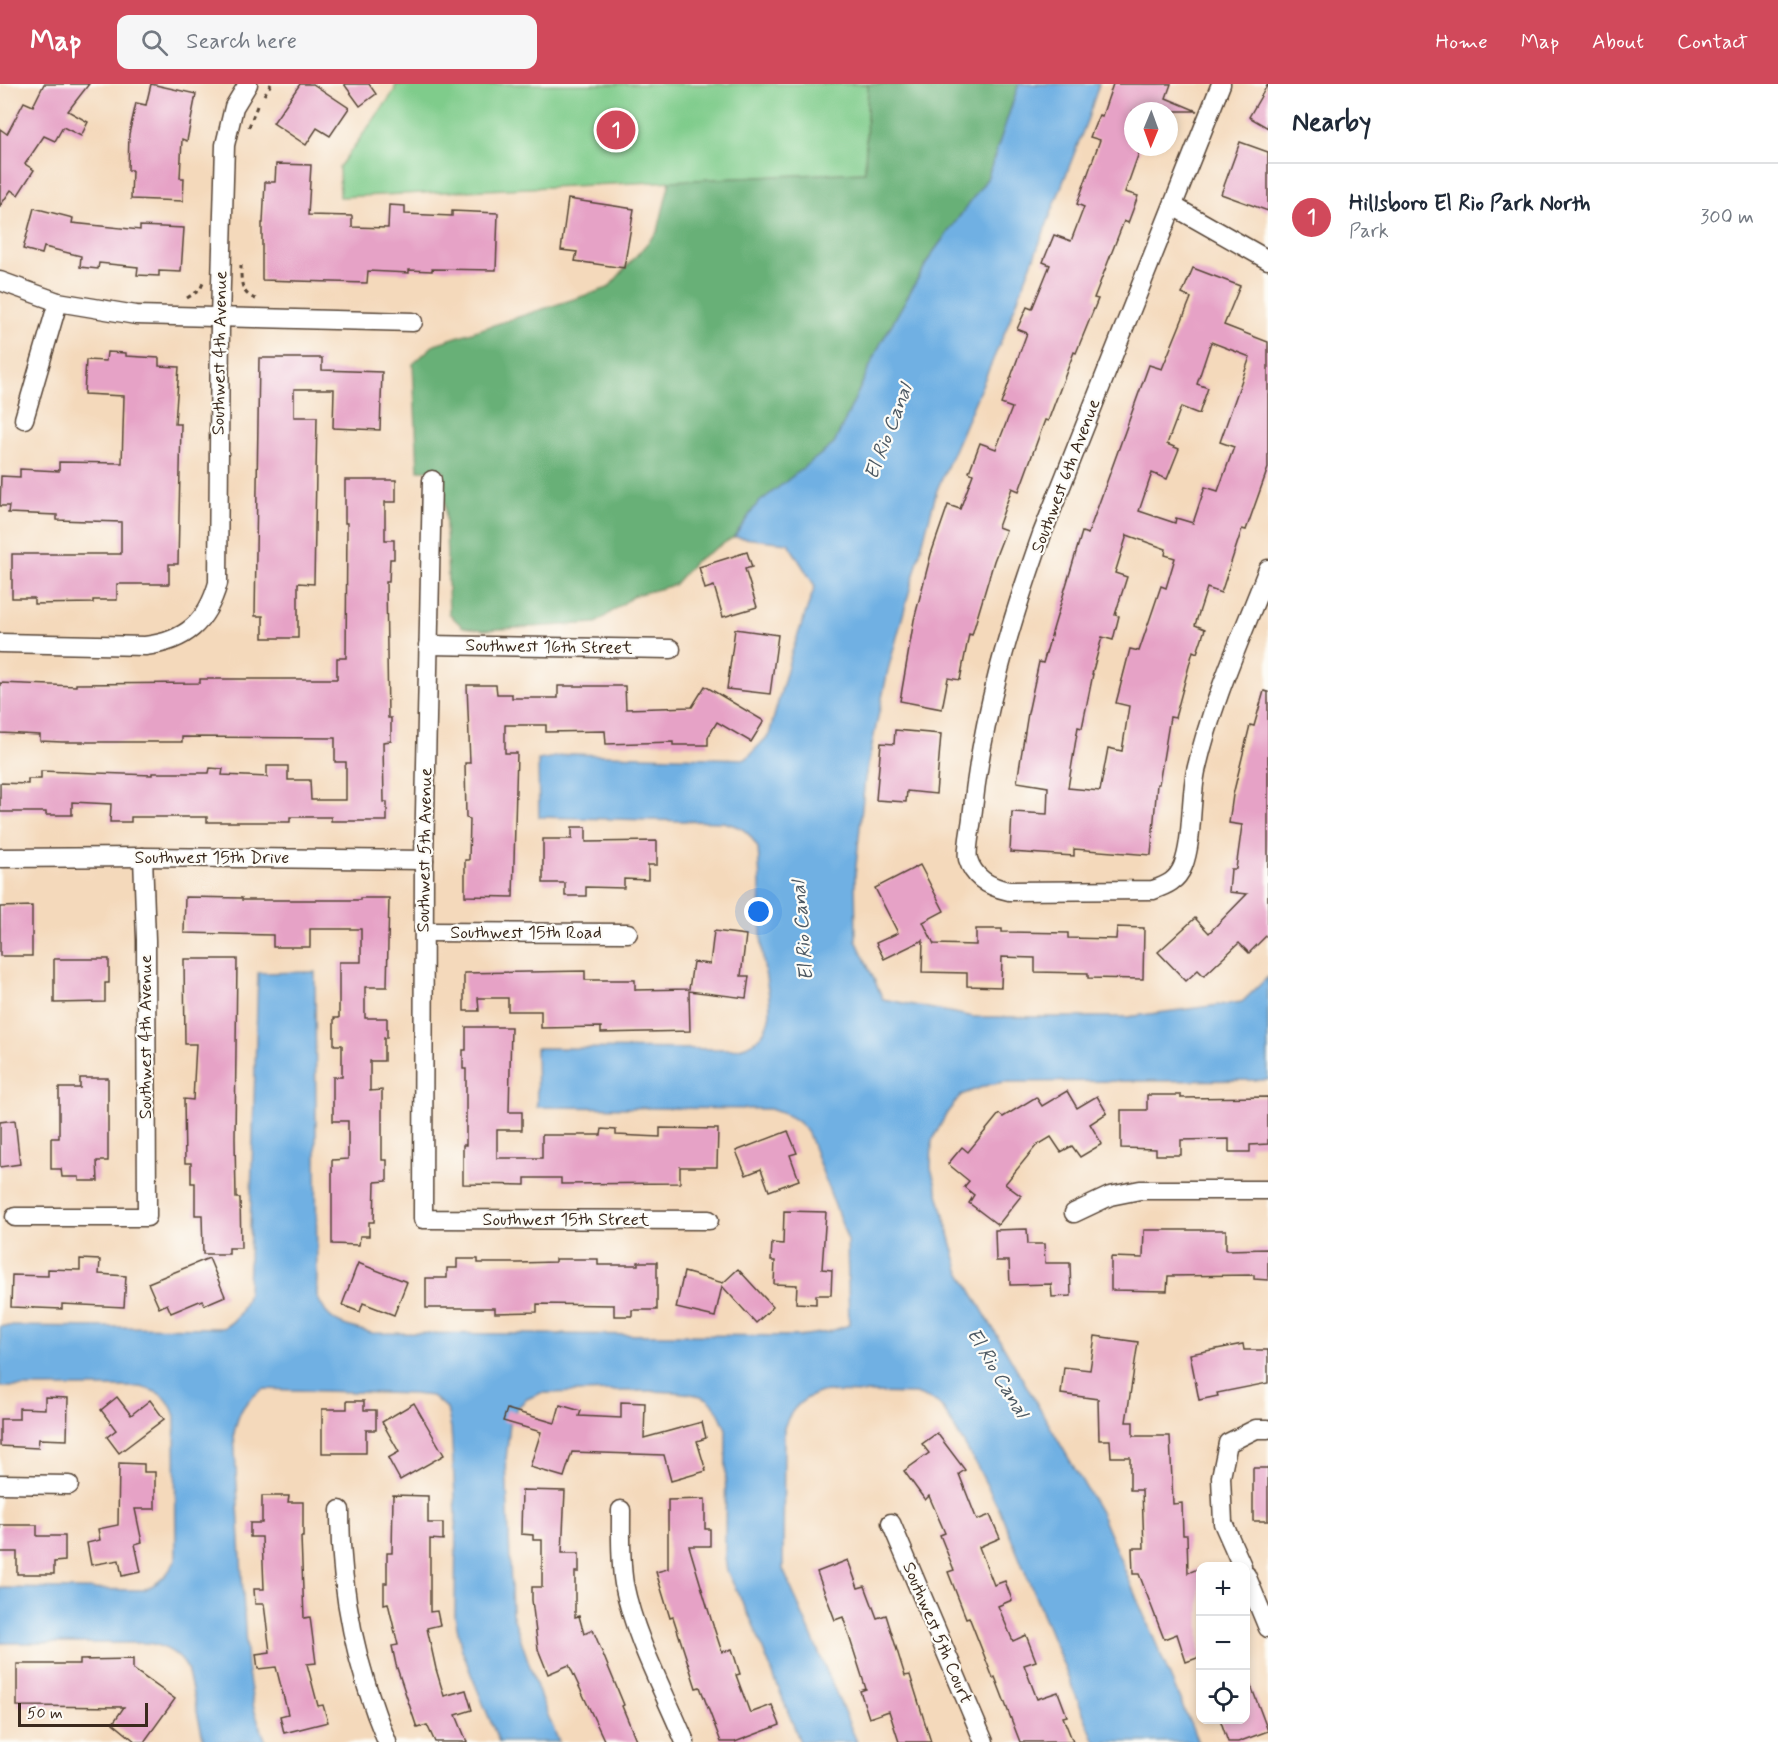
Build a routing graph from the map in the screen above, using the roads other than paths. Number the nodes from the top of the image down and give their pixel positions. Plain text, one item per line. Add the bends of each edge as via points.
1 (248, 84) edge
2 (1221, 84) edge
3 (1173, 206) junction
4 (1268, 260) edge
5 (0, 281) edge
6 (58, 302) junction
7 (220, 318) junction
8 (413, 322) dead end
9 (24, 419) dead end
10 (432, 480) dead end
11 (1268, 569) edge
12 (0, 643) edge
13 (428, 645) junction
14 (671, 649) dead end
15 (142, 857) junction
16 (0, 858) edge
17 (424, 860) junction
18 (424, 932) junction
19 (628, 933) dead end
20 (1268, 1190) edge
21 (1074, 1213) dead end
22 (15, 1217) dead end
23 (423, 1219) joint
24 (709, 1220) dead end
25 (1268, 1429) edge
26 (0, 1484) edge
27 (69, 1485) dead end
28 (340, 1510) dead end
29 (621, 1510) dead end
30 (891, 1523) dead end
31 (1240, 1562) edge
32 (1250, 1587) edge
33 (1268, 1628) edge
34 (387, 1742) edge
35 (685, 1742) edge
36 (984, 1742) edge

1 - 7 street, Southwest 4th Avenue via 234,107 225,145
2 - 3 street, Southwest 6th Avenue
3 - 4 street
3 - 11 street, Southwest 6th Avenue via 1042,534 1000,662 977,772 968,858 980,879 992,888 1009,891 1153,890 1171,884 1187,855 1191,806 1207,726
5 - 6 street
6 - 7 street via 136,315
6 - 9 street
7 - 8 street
7 - 12 street, Southwest 4th Avenue via 218,583 205,615 178,638 162,644
10 - 13 street, Southwest 5th Avenue
13 - 14 street, Southwest 16th Street
13 - 17 street, Southwest 5th Avenue
15 - 16 street, Southwest 15th Drive
15 - 17 street, Southwest 15th Drive
15 - 22 street, Southwest 4th Avenue via 147,1217
17 - 18 street, Southwest 5th Avenue
18 - 19 street, Southwest 15th Road
18 - 23 street, Southwest 5th Avenue
20 - 21 street via 1140,1190 1110,1196
23 - 24 street, Southwest 15th Street
25 - 31 street via 1256,1430 1228,1443 1221,1477 1223,1523
26 - 27 street
28 - 34 street via 349,1617
29 - 35 street via 627,1598
30 - 36 street, Southwest 5th Court
32 - 33 street

